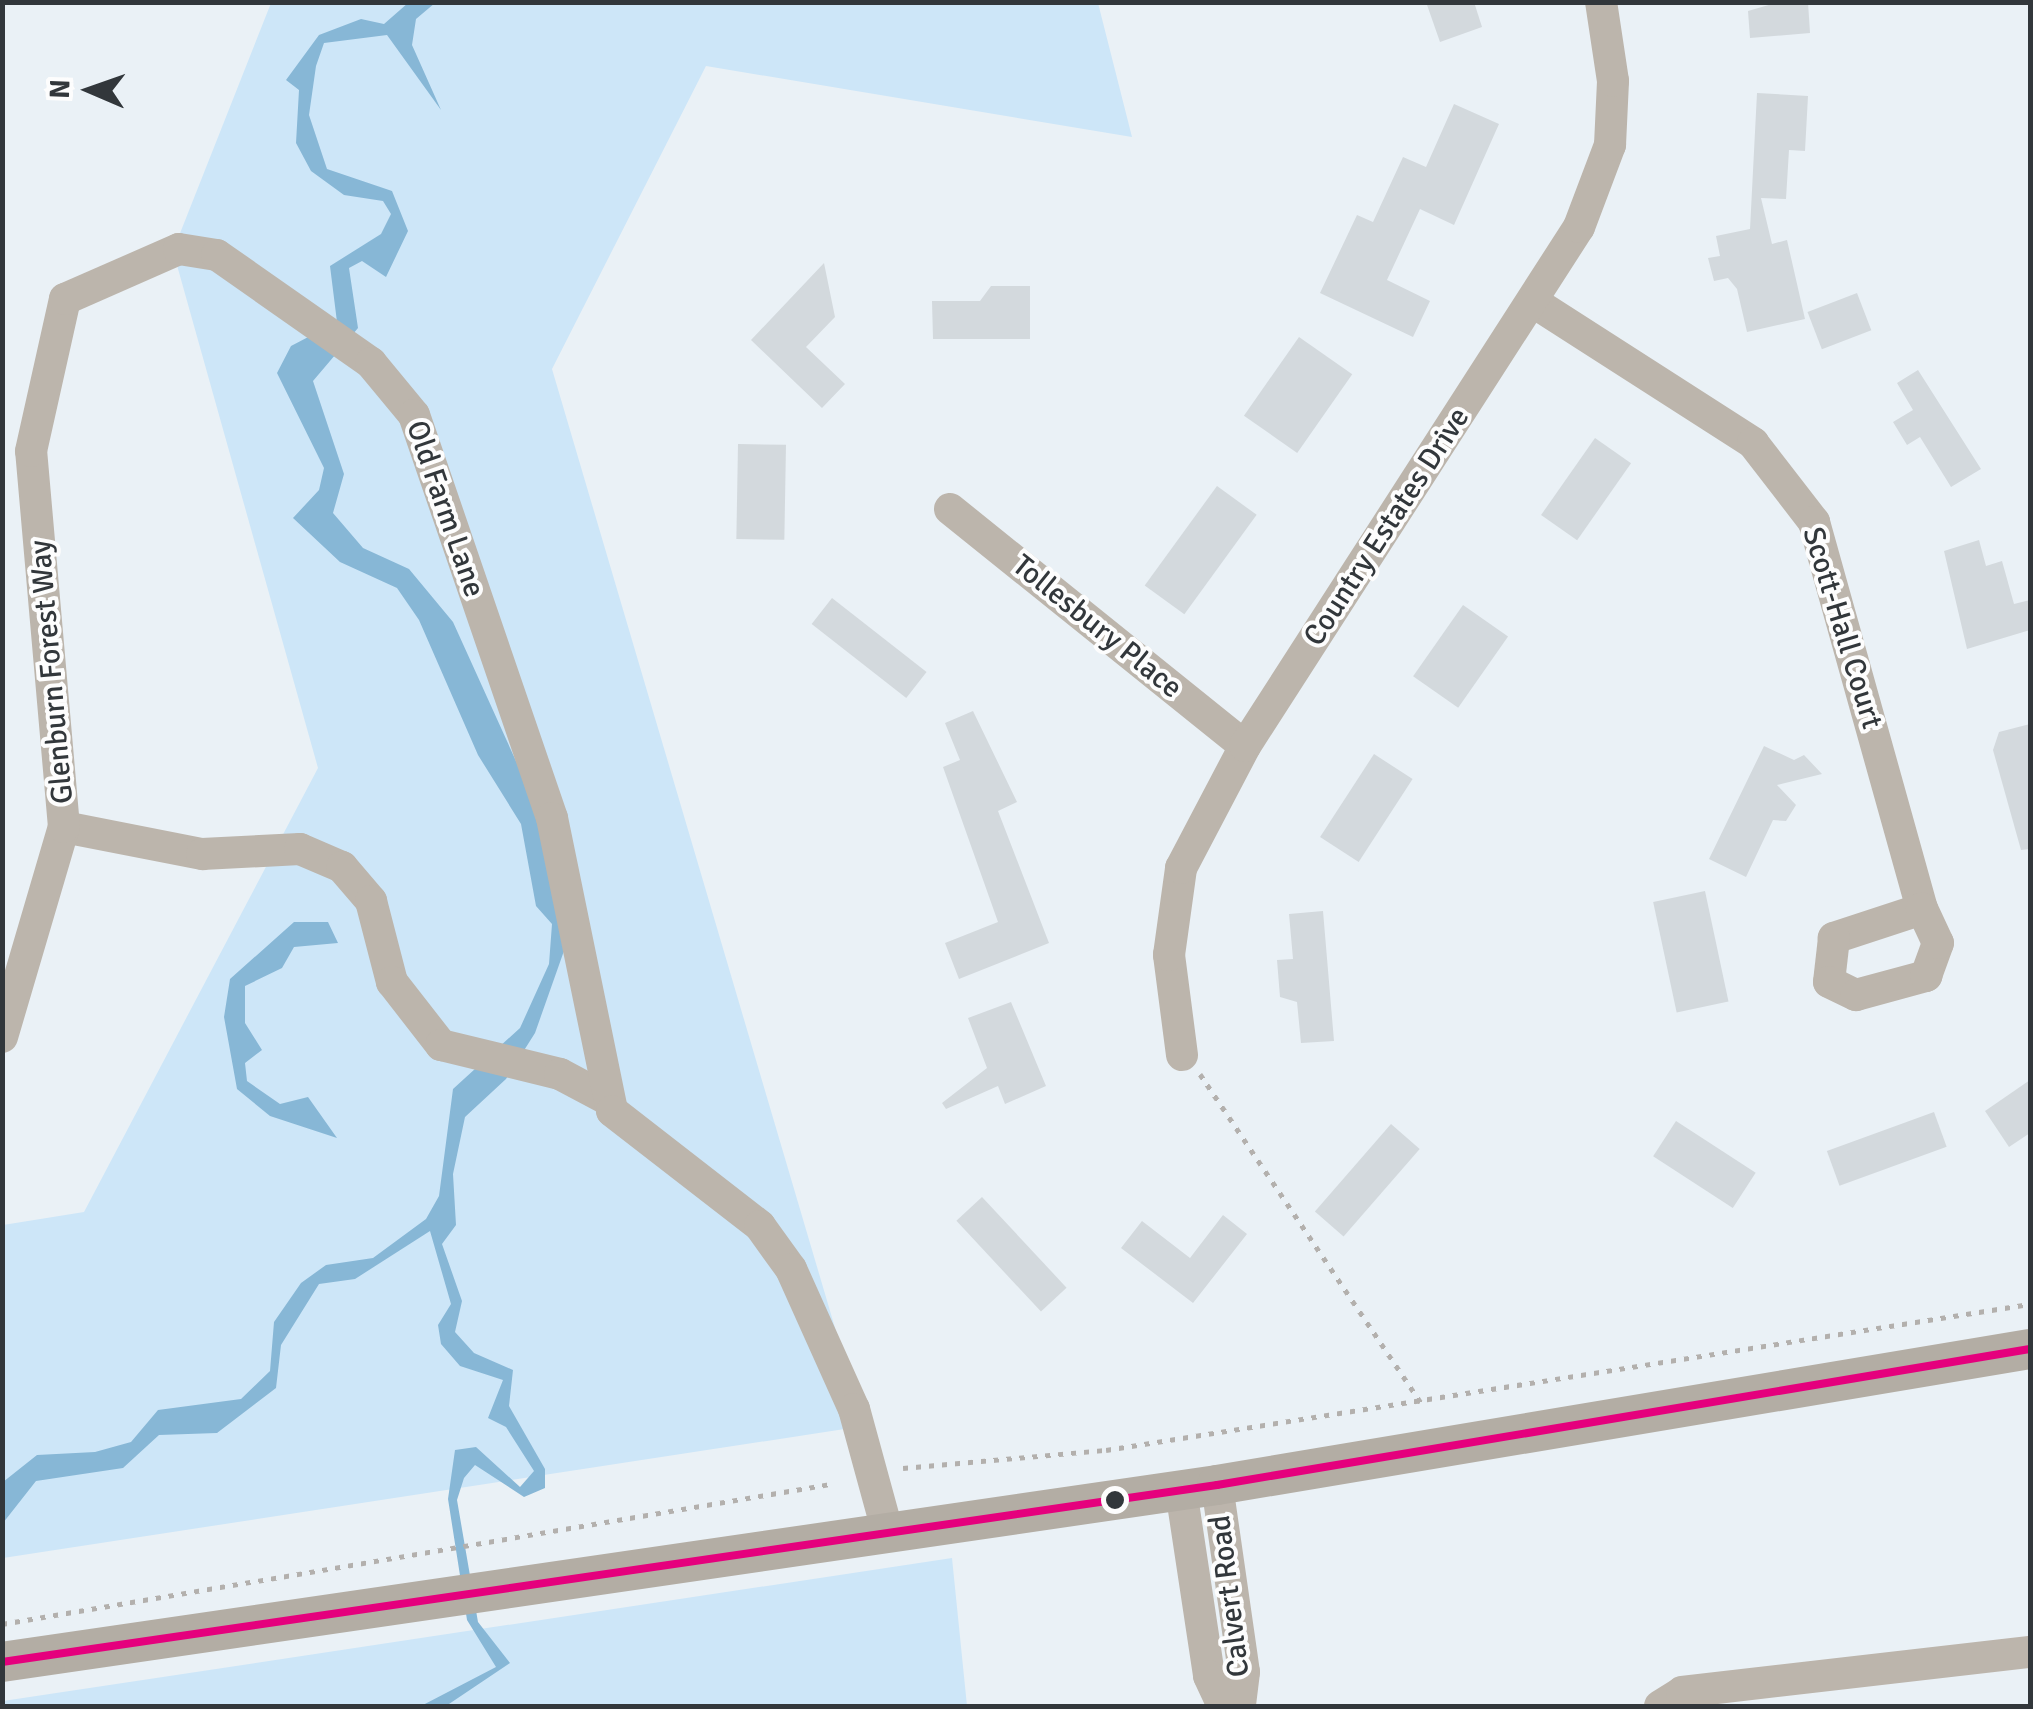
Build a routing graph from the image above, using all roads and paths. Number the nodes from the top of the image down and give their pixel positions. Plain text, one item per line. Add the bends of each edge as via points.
1 (1600, 2) edge
2 (1532, 301) junction
3 (17, 452) edge
4 (950, 509) dead end
5 (1245, 746) junction
6 (64, 827) junction
7 (1922, 909) dead end
8 (2, 1036) edge
9 (1182, 1055) joint
10 (609, 1100) junction
11 (2030, 1304) edge
12 (2030, 1349) edge
13 (1421, 1403) junction
14 (903, 1468) dead end
15 (831, 1484) dead end
16 (1199, 1488) junction
17 (888, 1533) junction
18 (2, 1624) edge
19 (2030, 1652) edge
20 (2, 1662) edge
21 (1224, 1706) edge
22 (1240, 1706) edge
23 (1660, 1706) edge

1 - 2 street, Country Estates Drive via 1613,80 1610,145 1578,227
2 - 5 street, Country Estates Drive
2 - 7 street, Scott-Hall Court via 1753,442 1814,522
3 - 6 street, Glenburn Forest Way
3 - 10 street, Old Farm Lane via 65,299 180,250 232,264 396,387 414,414 552,818
4 - 5 street, Tollesbury Place
5 - 9 street, Country Estates Drive via 1181,868 1169,955
6 - 8 street
6 - 10 street, Glenburn Forest Way via 202,854 300,849 342,867 371,901 392,982 441,1045 560,1074
9 - 13 path
10 - 17 street, Glenburn Forest Way via 760,1226 792,1269 854,1409
11 - 13 path
12 - 16 main road
13 - 14 path
15 - 18 path via 477,1549
16 - 17 main road
16 - 21 street, Calvert Road via 1209,1676
16 - 22 street, Calvert Road via 1244,1672
17 - 20 main road
19 - 23 street via 1682,1692

